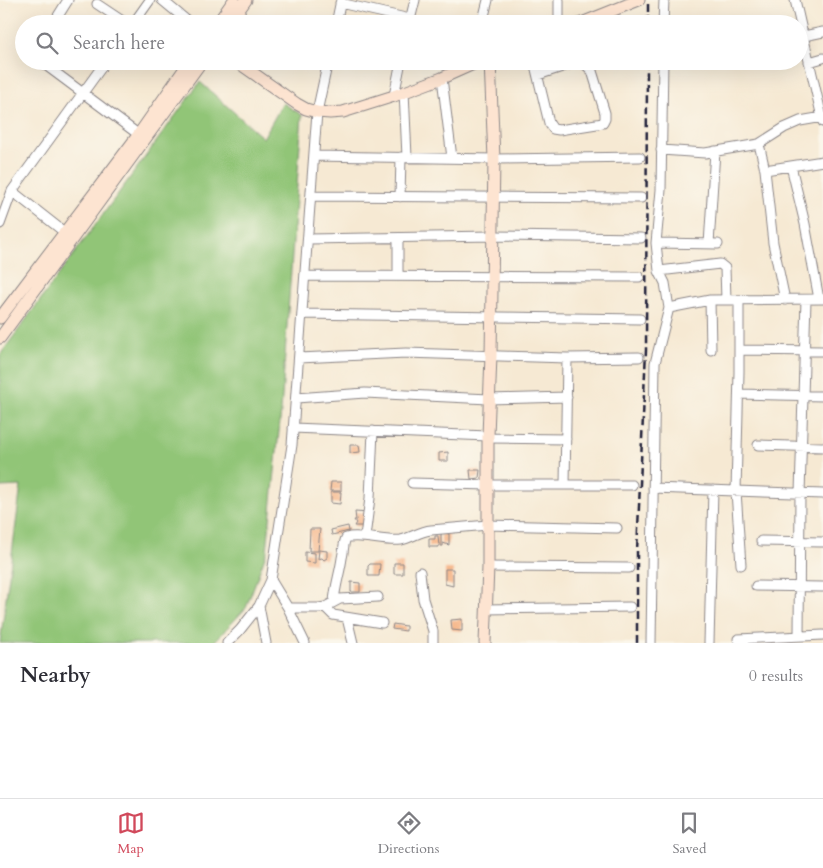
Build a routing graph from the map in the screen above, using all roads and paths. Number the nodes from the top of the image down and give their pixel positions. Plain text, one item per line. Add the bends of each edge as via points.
1 (68, 0) edge
2 (150, 0) edge
3 (162, 0) edge
4 (234, 0) edge
5 (246, 0) edge
6 (415, 0) edge
7 (488, 0) edge
8 (559, 0) edge
9 (639, 0) edge
10 (664, 0) edge
11 (795, 0) edge
12 (341, 1) edge
13 (625, 2) edge
14 (97, 4) dead end
15 (59, 15) edge
16 (113, 15) edge
17 (139, 15) edge
18 (180, 15) edge
19 (223, 15) edge
20 (235, 15) edge
21 (338, 15) edge
22 (387, 15) edge
23 (412, 15) edge
24 (484, 15) edge
25 (559, 15) edge
26 (598, 15) edge
27 (663, 15) edge
28 (799, 15) edge
29 (823, 32) edge
30 (808, 35) edge
31 (808, 57) edge
32 (823, 58) edge
33 (809, 62) junction
34 (51, 70) edge
35 (99, 70) edge
36 (184, 70) edge
37 (195, 70) edge
38 (249, 70) edge
39 (326, 70) edge
40 (400, 70) edge
41 (458, 70) edge
42 (490, 70) edge
43 (537, 70) edge
44 (553, 70) edge
45 (591, 70) edge
46 (662, 70) edge
47 (538, 75) junction
48 (442, 78) junction
49 (819, 87) edge
50 (82, 94) junction
51 (399, 94) junction
52 (821, 105) edge
53 (317, 112) junction
54 (823, 119) edge
55 (143, 137) junction
56 (759, 144) junction
57 (661, 150) junction
58 (715, 151) junction
59 (314, 156) junction
60 (404, 157) junction
61 (640, 157) dead end
62 (452, 158) junction
63 (494, 159) junction
64 (823, 161) edge
65 (791, 166) junction
66 (764, 170) junction
67 (12, 191) junction
68 (311, 196) junction
69 (400, 197) junction
70 (493, 197) junction
71 (641, 198) dead end
72 (0, 224) edge
73 (68, 235) junction
74 (493, 236) junction
75 (398, 238) junction
76 (641, 238) dead end
77 (308, 239) junction
78 (656, 243) junction
79 (658, 271) junction
80 (492, 275) junction
81 (305, 276) junction
82 (398, 276) junction
83 (640, 277) dead end
84 (26, 283) junction
85 (36, 290) junction
86 (710, 300) junction
87 (726, 300) junction
88 (739, 300) junction
89 (785, 300) junction
90 (806, 300) junction
91 (821, 300) edge
92 (669, 308) junction
93 (2, 311) edge
94 (302, 314) junction
95 (492, 317) junction
96 (640, 319) dead end
97 (0, 338) edge
98 (711, 350) dead end
99 (739, 350) junction
100 (805, 351) junction
101 (823, 351) edge
102 (491, 355) junction
103 (639, 357) dead end
104 (298, 358) junction
105 (567, 358) junction
106 (739, 394) junction
107 (804, 396) junction
108 (823, 396) edge
109 (567, 397) junction
110 (296, 398) junction
111 (490, 399) junction
112 (293, 428) junction
113 (373, 430) junction
114 (488, 437) junction
115 (566, 439) junction
116 (758, 446) dead end
117 (802, 447) junction
118 (823, 447) edge
119 (412, 483) dead end
120 (488, 485) junction
121 (565, 485) junction
122 (632, 485) dead end
123 (653, 488) junction
124 (713, 490) junction
125 (736, 491) junction
126 (800, 493) junction
127 (823, 494) edge
128 (488, 525) junction
129 (616, 528) dead end
130 (365, 537) junction
131 (761, 541) dead end
132 (800, 542) junction
133 (823, 542) edge
134 (741, 565) dead end
135 (488, 567) junction
136 (629, 568) dead end
137 (420, 572) dead end
138 (271, 580) junction
139 (756, 586) dead end
140 (799, 587) junction
141 (823, 587) edge
142 (378, 597) dead end
143 (334, 602) junction
144 (259, 606) junction
145 (325, 606) junction
146 (288, 608) junction
147 (630, 608) dead end
148 (486, 609) junction
149 (347, 618) junction
150 (382, 623) dead end
151 (823, 635) edge
152 (799, 636) junction
153 (738, 639) dead end
154 (227, 643) edge
155 (266, 643) edge
156 (305, 643) edge
157 (353, 643) edge
158 (433, 643) edge
159 (485, 643) edge
160 (651, 643) edge
161 (709, 643) edge

1 - 15 street
2 - 17 street
3 - 18 street
4 - 19 street
5 - 20 street
6 - 23 street
7 - 24 street
8 - 25 street
9 - 13 street
10 - 27 street
11 - 28 street
12 - 21 street
12 - 22 street
13 - 26 street
14 - 16 street
29 - 30 street
31 - 33 street
32 - 33 street
33 - 49 street
34 - 50 street
35 - 50 street
36 - 55 street
37 - 55 street
38 - 53 street via 297,104
39 - 53 street
40 - 51 street
41 - 48 street
42 - 63 street
43 - 47 street
44 - 47 street
45 - 47 street via 605,113 603,123 559,130 553,129 549,123
46 - 57 street
48 - 51 street
48 - 62 street
49 - 52 street
50 - 55 street
50 - 67 street
51 - 53 street via 343,112
51 - 60 street
52 - 54 street
53 - 59 street
54 - 56 street via 800,121
55 - 73 street
56 - 58 street
56 - 66 street
57 - 58 street
57 - 78 street
58 - 78 street via 714,244
59 - 60 street
59 - 68 street
60 - 62 street
60 - 69 street
61 - 63 street
62 - 63 street
63 - 70 street
64 - 65 street
65 - 66 street
65 - 91 street
66 - 89 street via 773,243
67 - 72 street
67 - 73 street
68 - 69 street
68 - 77 street
69 - 70 street
70 - 71 street
70 - 74 street
73 - 84 street
73 - 85 street
74 - 75 street
74 - 76 street
74 - 80 street
75 - 77 street
75 - 82 street
77 - 81 street
78 - 79 street
79 - 87 street via 720,264 725,268
79 - 92 street via 665,283
80 - 82 street
80 - 83 street
80 - 95 street
81 - 82 street
81 - 94 street
84 - 85 street
84 - 93 street
85 - 97 street
86 - 87 street
86 - 92 street
86 - 98 street
87 - 88 street
88 - 89 street
88 - 99 street
89 - 90 street
90 - 91 street
90 - 100 street
92 - 123 street via 655,363
94 - 95 street
94 - 104 street
95 - 96 street
95 - 102 street
99 - 100 street
99 - 106 street
100 - 101 street
100 - 107 street
102 - 104 street via 406,353
102 - 105 street
102 - 111 street
103 - 105 street
104 - 110 street
105 - 109 street
106 - 107 street
106 - 125 street
107 - 108 street
107 - 117 street
109 - 111 street
109 - 115 street
110 - 111 street via 365,393
110 - 112 street
111 - 114 street
112 - 113 street
112 - 138 street
113 - 114 street
113 - 130 street
114 - 115 street
114 - 120 street
115 - 121 street
116 - 117 street
117 - 118 street
117 - 126 street
119 - 120 street
120 - 121 street
120 - 128 street
121 - 122 street
123 - 124 street
123 - 160 street
124 - 125 street
124 - 161 street
125 - 126 street
125 - 134 street
126 - 127 street
126 - 132 street
128 - 129 street
128 - 130 street via 423,531 399,540
128 - 135 street
130 - 143 street via 346,538
131 - 132 street
132 - 133 street
132 - 140 street
135 - 136 street
135 - 148 street
137 - 158 street
138 - 144 street
138 - 146 street
139 - 140 street
140 - 141 street
140 - 152 street
142 - 143 street
143 - 145 street
144 - 154 street
144 - 155 street
145 - 146 street
145 - 149 street via 333,615
146 - 156 street
147 - 148 street
148 - 159 street
149 - 150 street
149 - 157 street
151 - 152 street
152 - 153 street

